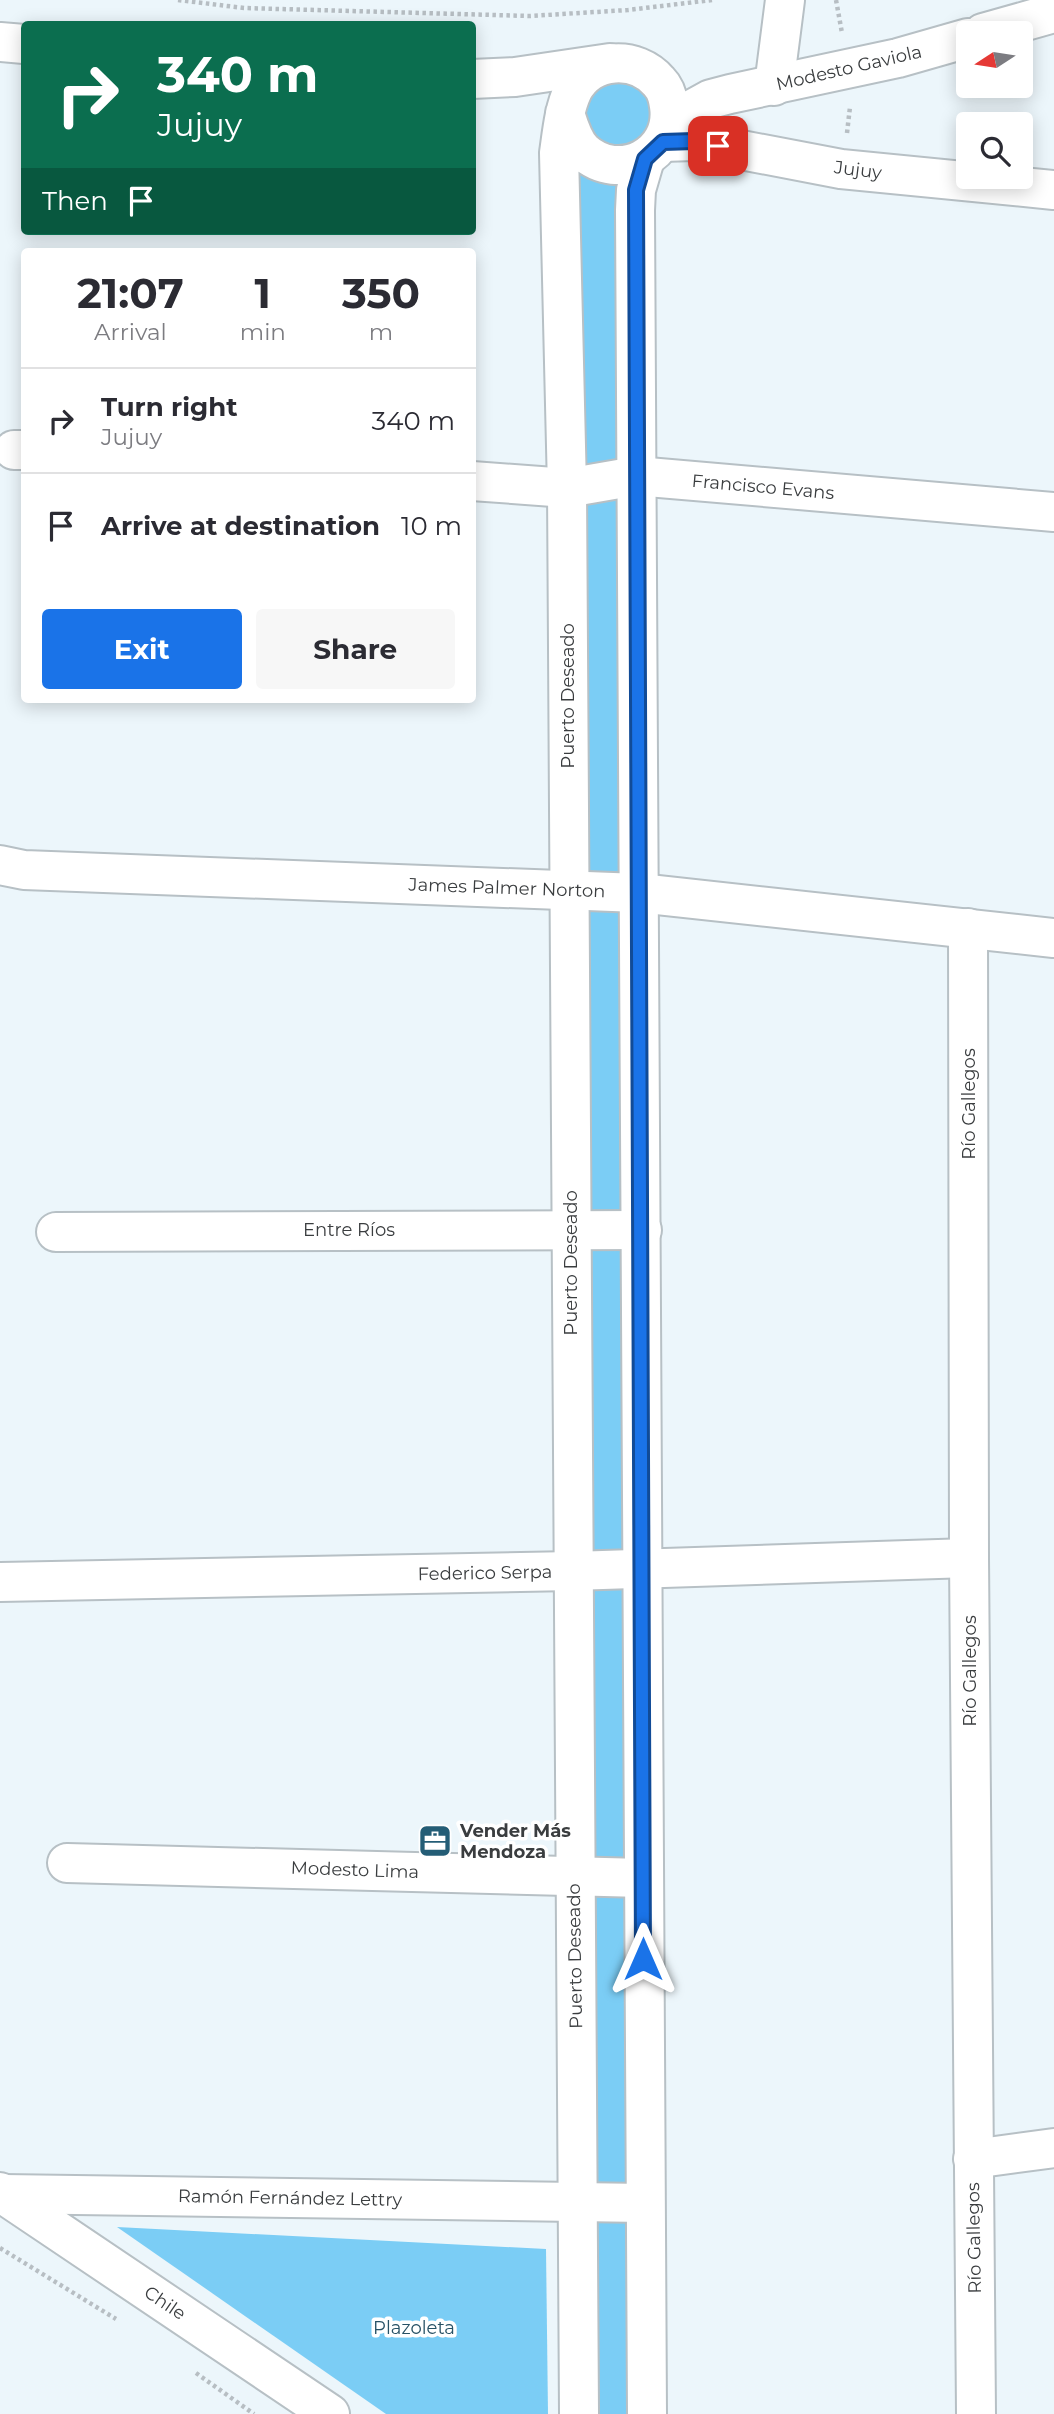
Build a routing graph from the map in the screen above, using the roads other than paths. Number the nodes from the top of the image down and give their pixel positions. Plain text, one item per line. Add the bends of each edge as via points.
1 (785, 0) edge
2 (1054, 13) edge
3 (1026, 21) edge
4 (956, 41) edge
5 (0, 42) edge
6 (21, 44) edge
7 (610, 63) junction
8 (476, 80) edge
9 (476, 81) edge
10 (774, 86) junction
11 (566, 110) junction
12 (660, 127) junction
13 (1054, 190) edge
14 (636, 476) junction
15 (476, 481) edge
16 (567, 488) junction
17 (1054, 512) edge
18 (0, 865) edge
19 (568, 890) junction
20 (639, 893) junction
21 (968, 928) junction
22 (1054, 938) edge
23 (571, 1228) junction
24 (642, 1230) junction
25 (56, 1232) dead end
26 (970, 1558) junction
27 (642, 1567) junction
28 (572, 1571) junction
29 (0, 1582) edge
30 (67, 1863) dead end
31 (574, 1876) junction
32 (643, 1878) junction
33 (1054, 2148) edge
34 (973, 2159) junction
35 (1, 2193) edge
36 (577, 2203) junction
37 (645, 2203) junction
38 (331, 2414) edge
39 (579, 2414) edge
40 (647, 2414) edge
41 (976, 2414) edge

1 - 10 street
2 - 3 street
4 - 10 street, Modesto Gaviola
5 - 6 street
7 - 8 street
7 - 11 street via 586,74
7 - 12 street via 640,66
9 - 11 street via 523,90
10 - 12 street, Modesto Gaviola via 711,99
11 - 12 street via 570,131 582,150 601,163 624,166
11 - 16 street, Puerto Deseado via 559,153
12 - 13 street, Jujuy via 694,141 841,169
12 - 14 street via 636,190
14 - 16 street, Francisco Evans
14 - 17 street, Francisco Evans
14 - 20 street
15 - 16 street, Francisco Evans
16 - 19 street, Puerto Deseado
18 - 19 street, James Palmer Norton via 24,870
19 - 20 street, James Palmer Norton
19 - 23 street, Puerto Deseado
20 - 21 street, James Palmer Norton
20 - 24 street
21 - 22 street, James Palmer Norton
21 - 26 street, Río Gallegos
23 - 24 street, Entre Ríos
23 - 25 street, Entre Ríos
23 - 28 street, Puerto Deseado
24 - 27 street
26 - 27 street, Federico Serpa
26 - 34 street, Río Gallegos
27 - 28 street, Federico Serpa
27 - 32 street
28 - 29 street, Federico Serpa
28 - 31 street, Puerto Deseado
30 - 31 street, Modesto Lima
31 - 32 street, Modesto Lima
31 - 36 street, Puerto Deseado
32 - 37 street
33 - 34 street
34 - 41 street, Río Gallegos
35 - 36 street, Ramón Fernández Lettry
35 - 38 street, Chile
36 - 37 street, Ramón Fernández Lettry
36 - 39 street, Puerto Deseado
37 - 40 street

